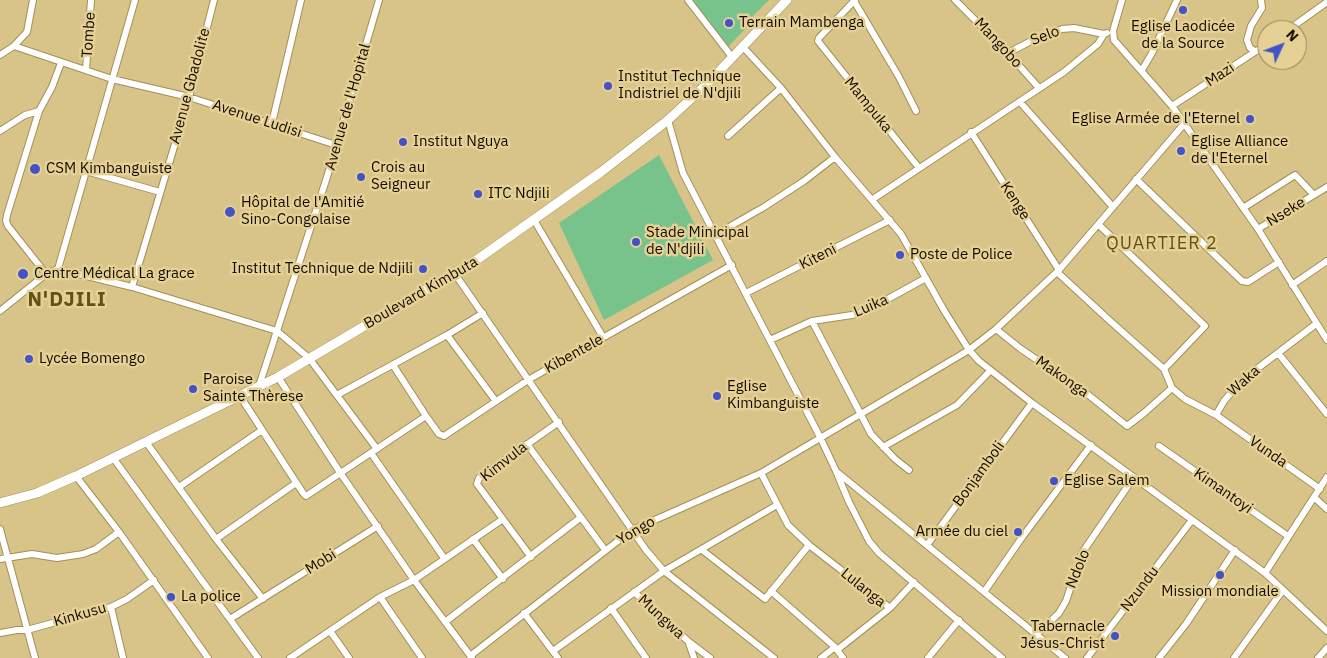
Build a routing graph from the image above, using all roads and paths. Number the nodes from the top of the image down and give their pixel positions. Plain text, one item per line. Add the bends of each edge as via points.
1 (33, 0) edge
2 (91, 0) edge
3 (135, 0) edge
4 (214, 0) edge
5 (301, 0) edge
6 (379, 0) edge
7 (688, 0) edge
8 (787, 0) edge
9 (956, 0) edge
10 (969, 0) edge
11 (1122, 0) edge
12 (1176, 0) edge
13 (1261, 0) edge
14 (854, 1) edge
15 (1327, 2) edge
16 (962, 6) junction
17 (1302, 20) edge
18 (1113, 31) junction
19 (1104, 34) junction
20 (14, 46) junction
21 (743, 47) junction
22 (1255, 52) joint
23 (1008, 53) junction
24 (0, 55) edge
25 (732, 57) junction
26 (62, 63) junction
27 (86, 70) junction
28 (1142, 70) junction
29 (112, 79) junction
30 (781, 88) junction
31 (1038, 88) junction
32 (189, 97) junction
33 (1020, 102) junction
34 (1172, 106) junction
35 (39, 111) junction
36 (916, 111) dead end
37 (668, 120) junction
38 (272, 123) junction
39 (1184, 124) junction
40 (0, 131) edge
41 (971, 132) junction
42 (728, 136) dead end
43 (336, 145) junction
44 (835, 157) junction
45 (919, 168) junction
46 (86, 171) junction
47 (1136, 179) junction
48 (1327, 187) edge
49 (160, 192) junction
50 (1314, 195) junction
51 (872, 200) junction
52 (1114, 207) junction
53 (1243, 208) junction
54 (534, 220) junction
55 (890, 220) junction
56 (1099, 225) junction
57 (1258, 229) junction
58 (716, 235) junction
59 (1327, 261) edge
60 (1279, 262) junction
61 (732, 265) junction
62 (58, 268) junction
63 (1058, 271) junction
64 (46, 274) junction
65 (455, 274) junction
66 (926, 278) junction
67 (1292, 286) junction
68 (132, 287) junction
69 (746, 293) junction
70 (0, 311) edge
71 (483, 313) junction
72 (812, 321) junction
73 (1316, 324) junction
74 (996, 329) junction
75 (278, 331) junction
76 (1325, 332) edge
77 (447, 335) junction
78 (603, 337) junction
79 (770, 340) junction
80 (1327, 340) edge
81 (969, 350) junction
82 (1278, 353) junction
83 (309, 358) junction
84 (393, 364) junction
85 (1164, 369) junction
86 (990, 371) junction
87 (278, 377) junction
88 (528, 380) junction
89 (259, 386) junction
90 (1172, 388) junction
91 (337, 395) junction
92 (240, 396) junction
93 (495, 400) junction
94 (1032, 403) junction
95 (859, 414) junction
96 (1327, 414) edge
97 (426, 416) junction
98 (1216, 416) junction
99 (559, 422) junction
100 (262, 430) junction
101 (820, 437) junction
102 (146, 442) junction
103 (526, 444) junction
104 (1091, 444) junction
105 (1159, 446) dead end
106 (883, 448) junction
107 (374, 451) junction
108 (114, 459) junction
109 (909, 470) dead end
110 (836, 471) junction
111 (761, 473) junction
112 (341, 474) junction
113 (76, 476) junction
114 (1134, 477) junction
115 (1327, 477) edge
116 (296, 483) junction
117 (179, 487) junction
118 (1320, 489) junction
119 (1315, 498) junction
120 (0, 503) edge
121 (777, 505) junction
122 (1327, 509) edge
123 (580, 518) junction
124 (503, 519) junction
125 (1192, 520) junction
126 (378, 526) junction
127 (0, 529) edge
128 (632, 530) junction
129 (119, 532) junction
130 (1288, 536) junction
131 (216, 538) junction
132 (473, 539) junction
133 (809, 545) junction
134 (927, 545) junction
135 (605, 550) junction
136 (702, 550) junction
137 (1235, 550) junction
138 (532, 557) junction
139 (8, 558) junction
140 (444, 558) junction
141 (0, 559) edge
142 (664, 571) junction
143 (1265, 573) junction
144 (503, 579) junction
145 (154, 580) junction
146 (414, 580) junction
147 (914, 582) junction
148 (1283, 590) junction
149 (771, 591) junction
150 (634, 592) junction
151 (984, 592) junction
152 (380, 597) junction
153 (263, 599) junction
154 (111, 607) junction
155 (611, 608) junction
156 (890, 608) junction
157 (524, 613) junction
158 (230, 619) junction
159 (959, 620) junction
160 (446, 622) junction
161 (27, 630) junction
162 (330, 631) junction
163 (1327, 631) edge
164 (0, 633) edge
165 (1036, 635) junction
166 (688, 642) junction
167 (836, 648) junction
168 (1327, 648) edge
169 (553, 651) junction
170 (300, 655) edge
171 (471, 657) edge
172 (35, 658) edge
173 (124, 658) edge
174 (208, 658) edge
175 (258, 658) edge
176 (290, 658) edge
177 (349, 658) edge
178 (422, 658) edge
179 (558, 658) edge
180 (646, 658) edge
181 (694, 658) edge
182 (710, 658) edge
183 (774, 658) edge
184 (821, 658) edge
185 (843, 658) edge
186 (928, 658) edge
187 (1002, 658) edge
188 (1065, 658) edge
189 (1087, 658) edge
190 (1159, 658) edge
191 (1234, 658) edge
192 (1318, 658) edge

1 - 20 street via 27,32
2 - 27 street, Tombe
3 - 29 street
4 - 32 street, Avenue Gbadolite
5 - 38 street
6 - 43 street, Avenue de l'Hopital
7 - 25 street
8 - 21 street, Boulevard Kimbuta
9 - 16 street, Mangobo
10 - 16 street
11 - 18 street
12 - 28 street
13 - 22 street via 1262,8 1247,40
14 - 36 street
14 - 45 street, Mampuka via 818,41
15 - 17 street
16 - 23 street, Mangobo
18 - 19 street, Selo
18 - 28 street via 1114,40
19 - 23 street, Selo via 1062,29
19 - 31 street via 1089,52
20 - 24 street
20 - 26 street, Avenue Ludisi
21 - 25 street, Boulevard Kimbuta
21 - 30 street
22 - 34 street, Mazi
23 - 31 street, Mangobo
25 - 37 street, Boulevard Kimbuta
26 - 27 street, Avenue Ludisi
26 - 35 street
27 - 29 street, Avenue Ludisi
28 - 34 street
29 - 32 street, Avenue Ludisi
29 - 46 street
30 - 42 street
30 - 44 street
31 - 33 street
32 - 38 street, Avenue Ludisi
32 - 49 street, Avenue Gbadolite
33 - 41 street
33 - 52 street
34 - 39 street
35 - 40 street via 25,115
35 - 64 street via 6,221
37 - 54 street, Boulevard Kimbuta
37 - 58 street via 684,173
38 - 43 street, Avenue Ludisi
39 - 47 street, Yongo
39 - 53 street
41 - 45 street
41 - 63 street, Kenge
43 - 75 street, Avenue de l'Hopital
44 - 51 street
44 - 58 street via 804,181
45 - 51 street
46 - 49 street
46 - 62 street
47 - 52 street, Yongo
47 - 60 street via 1242,282 1248,282
48 - 50 street, Nseke
49 - 68 street, Avenue Gbadolite
50 - 53 street, Nseke via 1295,175
50 - 57 street, Nseke
51 - 55 street
52 - 56 street, Yongo
53 - 57 street
54 - 65 street, Boulevard Kimbuta
54 - 78 street
55 - 66 street
55 - 69 street, Kiteni
56 - 63 street, Yongo
56 - 85 street via 1205,326
57 - 60 street
58 - 61 street
59 - 67 street
60 - 67 street
61 - 69 street
61 - 78 street, Kibentele
62 - 64 street
62 - 68 street
63 - 74 street, Yongo
63 - 85 street, Kenge
64 - 70 street
65 - 71 street
65 - 83 street, Boulevard Kimbuta
66 - 72 street, Luika via 866,311
66 - 81 street
67 - 73 street
68 - 75 street
69 - 79 street
71 - 77 street
71 - 88 street
72 - 79 street, Luika
72 - 95 street
73 - 76 street
73 - 82 street, Waka
74 - 81 street, Yongo
74 - 90 street, Makonga via 1127,426
75 - 83 street
75 - 89 street, Avenue de l'Hopital
76 - 80 street
77 - 84 street
77 - 93 street
78 - 88 street, Kibentele
79 - 101 street
81 - 86 street
81 - 95 street, Yongo
82 - 96 street
82 - 98 street, Waka via 1241,380
83 - 87 street, Boulevard Kimbuta
83 - 91 street
84 - 91 street
84 - 97 street
85 - 90 street
86 - 94 street
86 - 106 street via 957,405
87 - 89 street, Boulevard Kimbuta
87 - 112 street
88 - 93 street, Kibentele
88 - 99 street
89 - 92 street, Boulevard Kimbuta
90 - 98 street, Vunda
91 - 107 street
92 - 100 street
92 - 102 street, Boulevard Kimbuta
93 - 97 street, Kibentele via 444,436
94 - 104 street
94 - 134 street, Bonjamboli
95 - 101 street, Yongo
95 - 106 street via 870,434
97 - 107 street
98 - 118 street, Vunda
99 - 103 street, Kimvula
99 - 128 street
100 - 116 street
100 - 117 street
101 - 110 street
101 - 111 street, Yongo
102 - 108 street, Boulevard Kimbuta
102 - 117 street
103 - 123 street
103 - 124 street, Kimvula via 478,481 478,487
104 - 114 street
104 - 151 street
105 - 130 street, Kimantoyi
106 - 109 street
107 - 112 street
107 - 140 street
108 - 113 street, Boulevard Kimbuta
108 - 158 street
110 - 134 street
110 - 147 street via 869,541
111 - 121 street, Lulanga
111 - 128 street, Yongo
112 - 116 street via 306,496
112 - 126 street
113 - 120 street, Boulevard Kimbuta
113 - 129 street
114 - 125 street
114 - 165 street, Ndolo via 1082,553 1059,613
115 - 118 street
116 - 131 street
117 - 131 street
118 - 119 street
119 - 122 street
119 - 130 street
121 - 133 street, Lulanga via 788,525
121 - 136 street
123 - 135 street
123 - 138 street
124 - 132 street
124 - 138 street
125 - 137 street
125 - 189 street, Nzundu
126 - 146 street
126 - 153 street, Mobi
127 - 139 street
128 - 135 street, Yongo
128 - 142 street
129 - 139 street via 96,549 83,554 57,558 32,554
129 - 145 street
130 - 143 street
131 - 153 street
132 - 140 street
132 - 144 street
133 - 149 street
133 - 156 street, Lulanga
134 - 151 street
135 - 157 street, Yongo
136 - 142 street
136 - 149 street via 762,599
137 - 143 street
137 - 190 street via 1186,624
138 - 144 street
139 - 141 street
139 - 161 street
140 - 146 street
142 - 150 street, Mungwa
142 - 183 street
143 - 148 street
144 - 160 street
145 - 154 street, Kinkusu via 127,600
145 - 174 street
146 - 152 street
146 - 160 street
147 - 156 street
147 - 159 street
148 - 163 street
148 - 191 street
149 - 167 street
150 - 155 street, Mungwa
150 - 166 street, Mungwa
151 - 165 street
152 - 162 street
152 - 178 street
153 - 158 street, Mobi
154 - 161 street, Kinkusu
154 - 173 street
155 - 169 street, Mungwa
155 - 180 street, Mungwa
156 - 167 street, Lulanga
157 - 169 street
157 - 171 street, Yongo
158 - 175 street
159 - 186 street
159 - 187 street
160 - 171 street
161 - 164 street, Kinkusu
161 - 172 street
162 - 170 street
162 - 177 street
165 - 188 street
166 - 181 street, Mungwa
166 - 182 street, Mungwa
167 - 184 street, Lulanga
167 - 185 street
168 - 192 street
169 - 179 street
170 - 176 street

